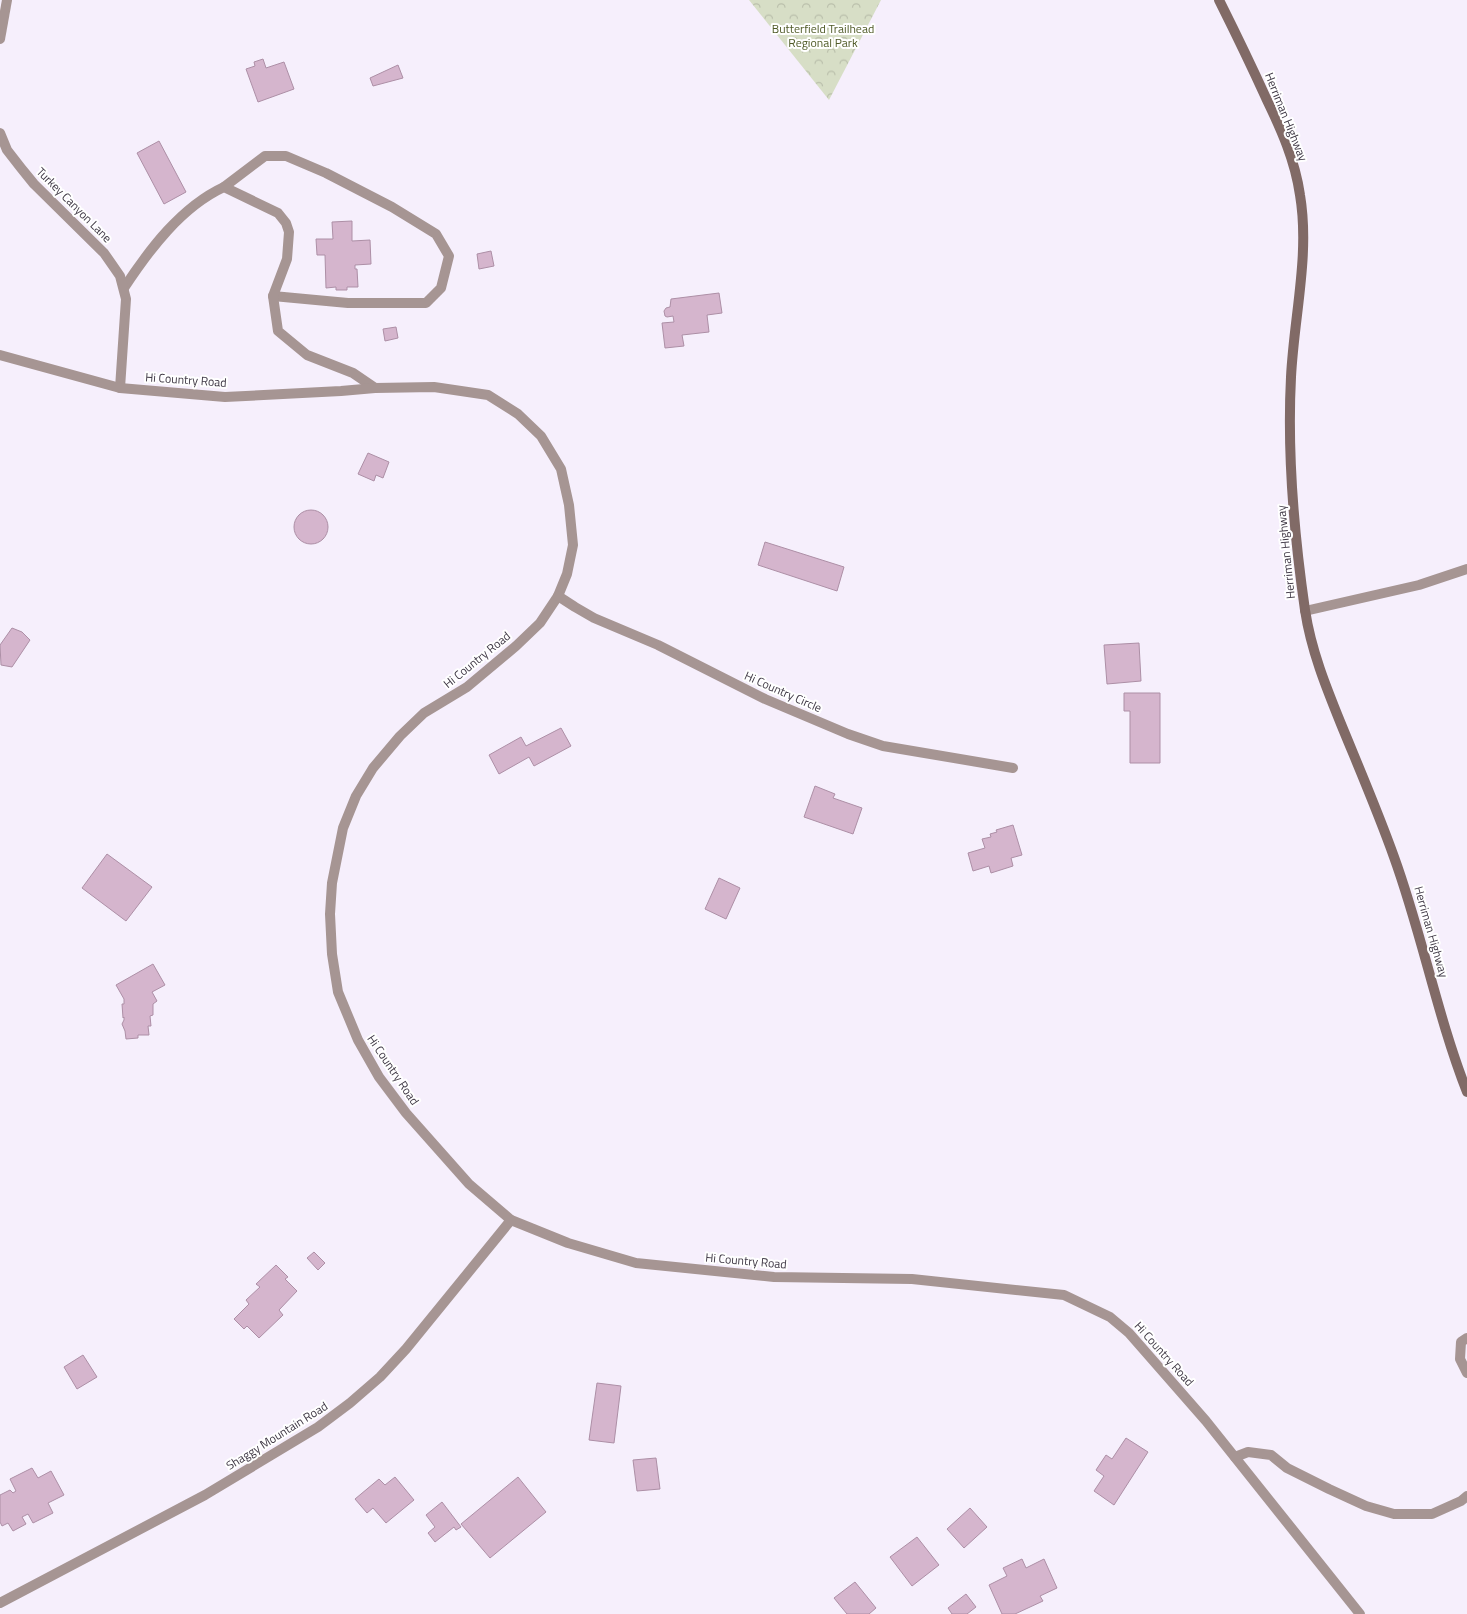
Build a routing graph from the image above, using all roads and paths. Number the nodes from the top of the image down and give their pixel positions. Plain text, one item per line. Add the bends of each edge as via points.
1 (8, 0) edge
2 (1219, 0) edge
3 (0, 39) edge
4 (0, 133) edge
5 (224, 187) junction
6 (124, 288) junction
7 (273, 296) junction
8 (0, 355) edge
9 (120, 388) junction
10 (375, 388) junction
11 (1467, 570) edge
12 (558, 596) junction
13 (1305, 611) junction
14 (1013, 768) dead end
15 (1467, 1092) edge
16 (511, 1220) junction
17 (1467, 1338) edge
18 (1467, 1373) edge
19 (1235, 1457) junction
20 (1467, 1496) edge
21 (0, 1602) edge
22 (1360, 1614) edge

1 - 3 street
2 - 13 main road, Herriman Highway via 1286,143 1301,200 1304,255 1291,374 1290,435 1294,515
4 - 6 street, Turkey Canyon Lane via 7,150 34,184 104,253
5 - 6 street via 180,217 142,259
5 - 7 street via 278,213 286,224 289,232 286,259
5 - 7 street via 265,156 286,156 400,211 436,234 449,256 441,288 426,303 348,303
6 - 9 street, Turkey Canyon Lane
7 - 10 street via 278,331 307,355 353,373
8 - 9 street, Hi Country Road
9 - 10 street, Hi Country Road via 225,397
10 - 12 street, Hi Country Road via 434,388 488,395 518,414 541,436 561,469 570,505 573,545
11 - 13 street via 1419,585
12 - 14 street, Hi Country Circle via 594,618 848,734 882,746
12 - 16 street, Hi Country Road via 540,623 516,646 467,687 424,714 373,768 356,796 343,828 332,883 332,954 338,992 358,1040 379,1077 406,1113 469,1184
13 - 15 main road, Herriman Highway via 1319,668 1404,884
16 - 19 street, Hi Country Road via 568,1243 636,1263 774,1277 912,1279 1064,1295 1110,1317 1129,1333
16 - 21 street, Shaggy Mountain Road via 406,1349 380,1377 342,1409 311,1432 205,1495
17 - 18 street via 1461,1342 1460,1359
19 - 20 street via 1248,1452 1271,1455 1287,1468 1329,1489 1366,1506 1394,1514 1432,1514
19 - 22 street, Hi Country Road

